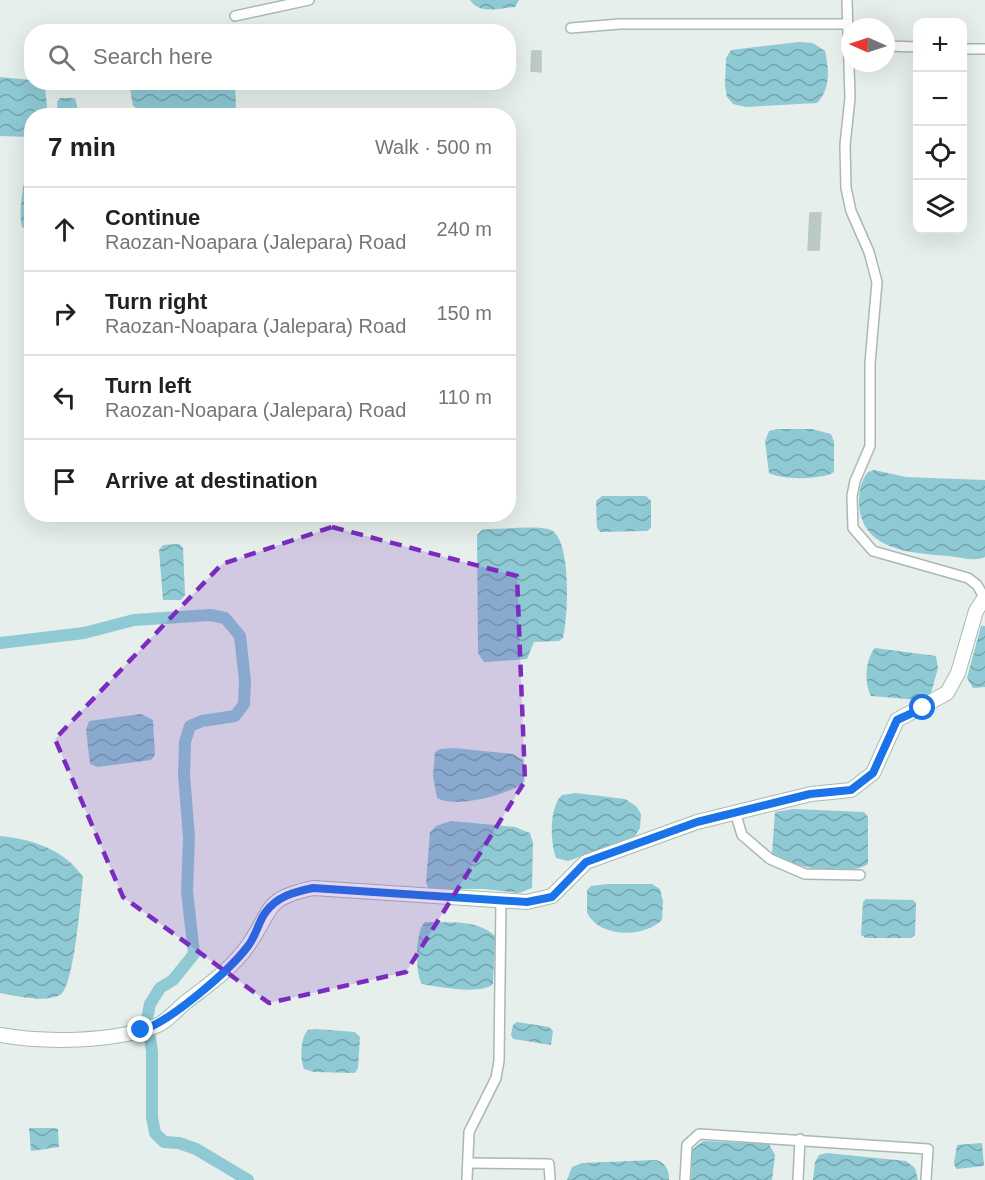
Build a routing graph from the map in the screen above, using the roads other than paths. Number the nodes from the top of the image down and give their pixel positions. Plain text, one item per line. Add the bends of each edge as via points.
1 (309, 0) edge
2 (847, 0) edge
3 (291, 2) edge
4 (235, 16) dead end
5 (848, 18) edge
6 (841, 24) edge
7 (571, 28) dead end
8 (895, 46) edge
9 (913, 47) edge
10 (967, 49) edge
11 (985, 49) edge
12 (850, 72) edge
13 (985, 597) edge
14 (735, 812) junction
15 (860, 875) dead end
16 (501, 901) junction
17 (0, 1035) edge
18 (800, 1139) junction
19 (468, 1162) junction
20 (467, 1180) edge
21 (550, 1180) edge
22 (685, 1180) edge
23 (798, 1180) edge
24 (926, 1180) edge

1 - 3 street
2 - 5 street
3 - 4 street
6 - 7 street via 620,24
8 - 9 street
10 - 11 street
12 - 13 street via 846,188 878,282 870,363 870,446 855,481 853,528 873,551 968,578
13 - 14 main road via 976,611 947,693 897,720 873,773 851,790 810,794
14 - 15 street via 742,835 770,859 805,874
14 - 16 main road via 586,862 552,897 527,902
16 - 17 main road via 313,888 285,894 266,912 249,945 211,985 156,1027 113,1037 21,1039
16 - 19 street via 499,1061 496,1078 469,1132
18 - 22 street via 699,1134 687,1145
18 - 23 street
18 - 24 street via 928,1149
19 - 20 street
19 - 21 street via 549,1164

